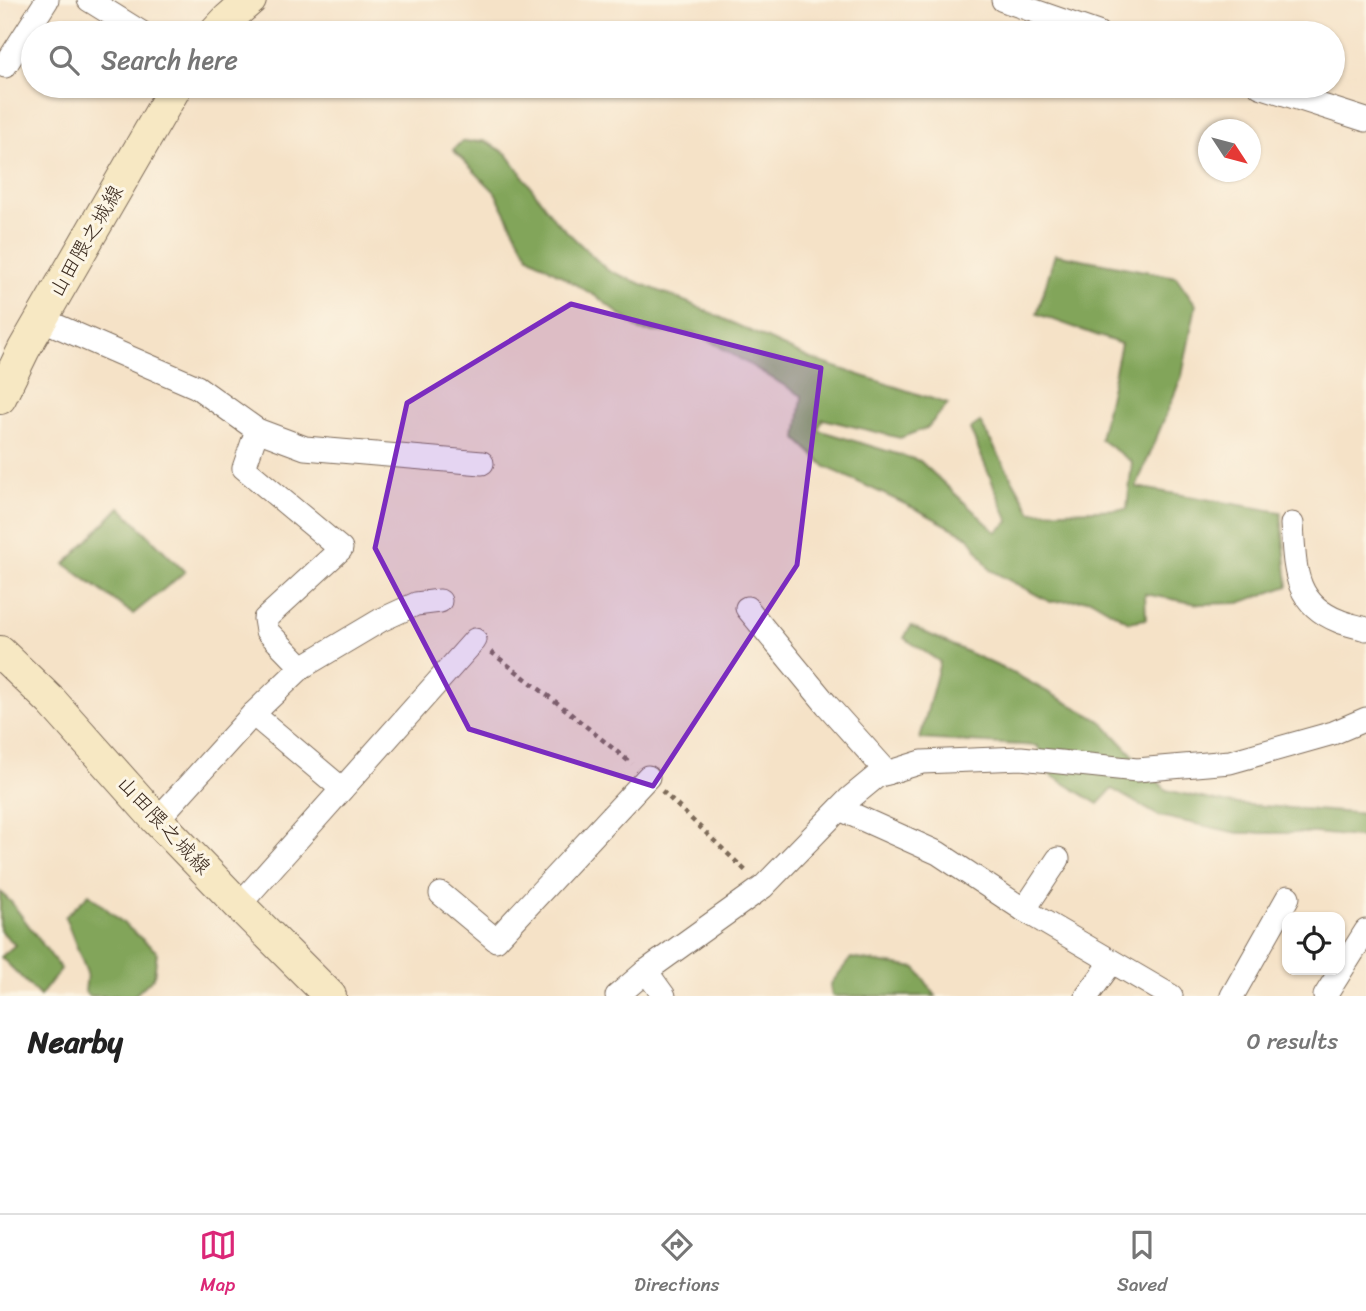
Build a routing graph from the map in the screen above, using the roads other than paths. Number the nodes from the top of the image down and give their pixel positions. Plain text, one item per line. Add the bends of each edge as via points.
1 (47, 0) edge
2 (89, 0) edge
3 (250, 0) edge
4 (1003, 0) edge
5 (34, 21) edge
6 (123, 21) edge
7 (226, 21) edge
8 (1063, 21) edge
9 (21, 41) edge
10 (5, 66) dead end
11 (169, 98) edge
12 (1297, 98) edge
13 (1366, 120) edge
14 (41, 319) junction
15 (0, 398) edge
16 (257, 430) junction
17 (482, 463) dead end
18 (1292, 524) dead end
19 (440, 601) dead end
20 (747, 608) dead end
21 (1366, 629) edge
22 (475, 640) road end
23 (0, 652) edge
24 (302, 667) junction
25 (253, 714) junction
26 (1366, 719) edge
27 (888, 773) junction
28 (649, 777) road end
29 (342, 789) junction
30 (840, 809) junction
31 (157, 820) junction
32 (1058, 859) dead end
33 (441, 894) dead end
34 (1288, 897) dead end
35 (239, 905) junction
36 (1024, 910) junction
37 (1366, 930) edge
38 (1112, 962) junction
39 (646, 971) junction
40 (330, 996) edge
41 (617, 996) edge
42 (664, 996) edge
43 (1087, 996) edge
44 (1171, 996) edge
45 (1232, 996) edge
46 (1325, 996) edge

1 - 5 street
2 - 6 street
3 - 7 main road
4 - 8 street
9 - 10 street
11 - 14 main road, 山田隈之城線
12 - 13 street
14 - 15 main road, 山田隈之城線
14 - 16 street via 197,387
16 - 17 street via 305,448
16 - 24 street via 244,468 341,549 265,620 267,631
18 - 21 street via 1295,566 1303,594 1317,609
19 - 24 street via 416,604 381,620
20 - 27 street
22 - 29 street
23 - 31 main road, 山田隈之城線 via 52,702
24 - 25 street
25 - 29 street
25 - 31 street
26 - 27 street via 1230,762 1137,770 1021,758 922,762
27 - 30 street via 877,776
28 - 33 street via 496,940
29 - 35 street
30 - 36 street via 938,853
30 - 39 street via 763,887
31 - 35 main road, 山田隈之城線
32 - 36 street
34 - 45 street
35 - 40 main road, 山田隈之城線
36 - 38 street
37 - 46 street
38 - 43 street
38 - 44 street
39 - 41 street
39 - 42 street

